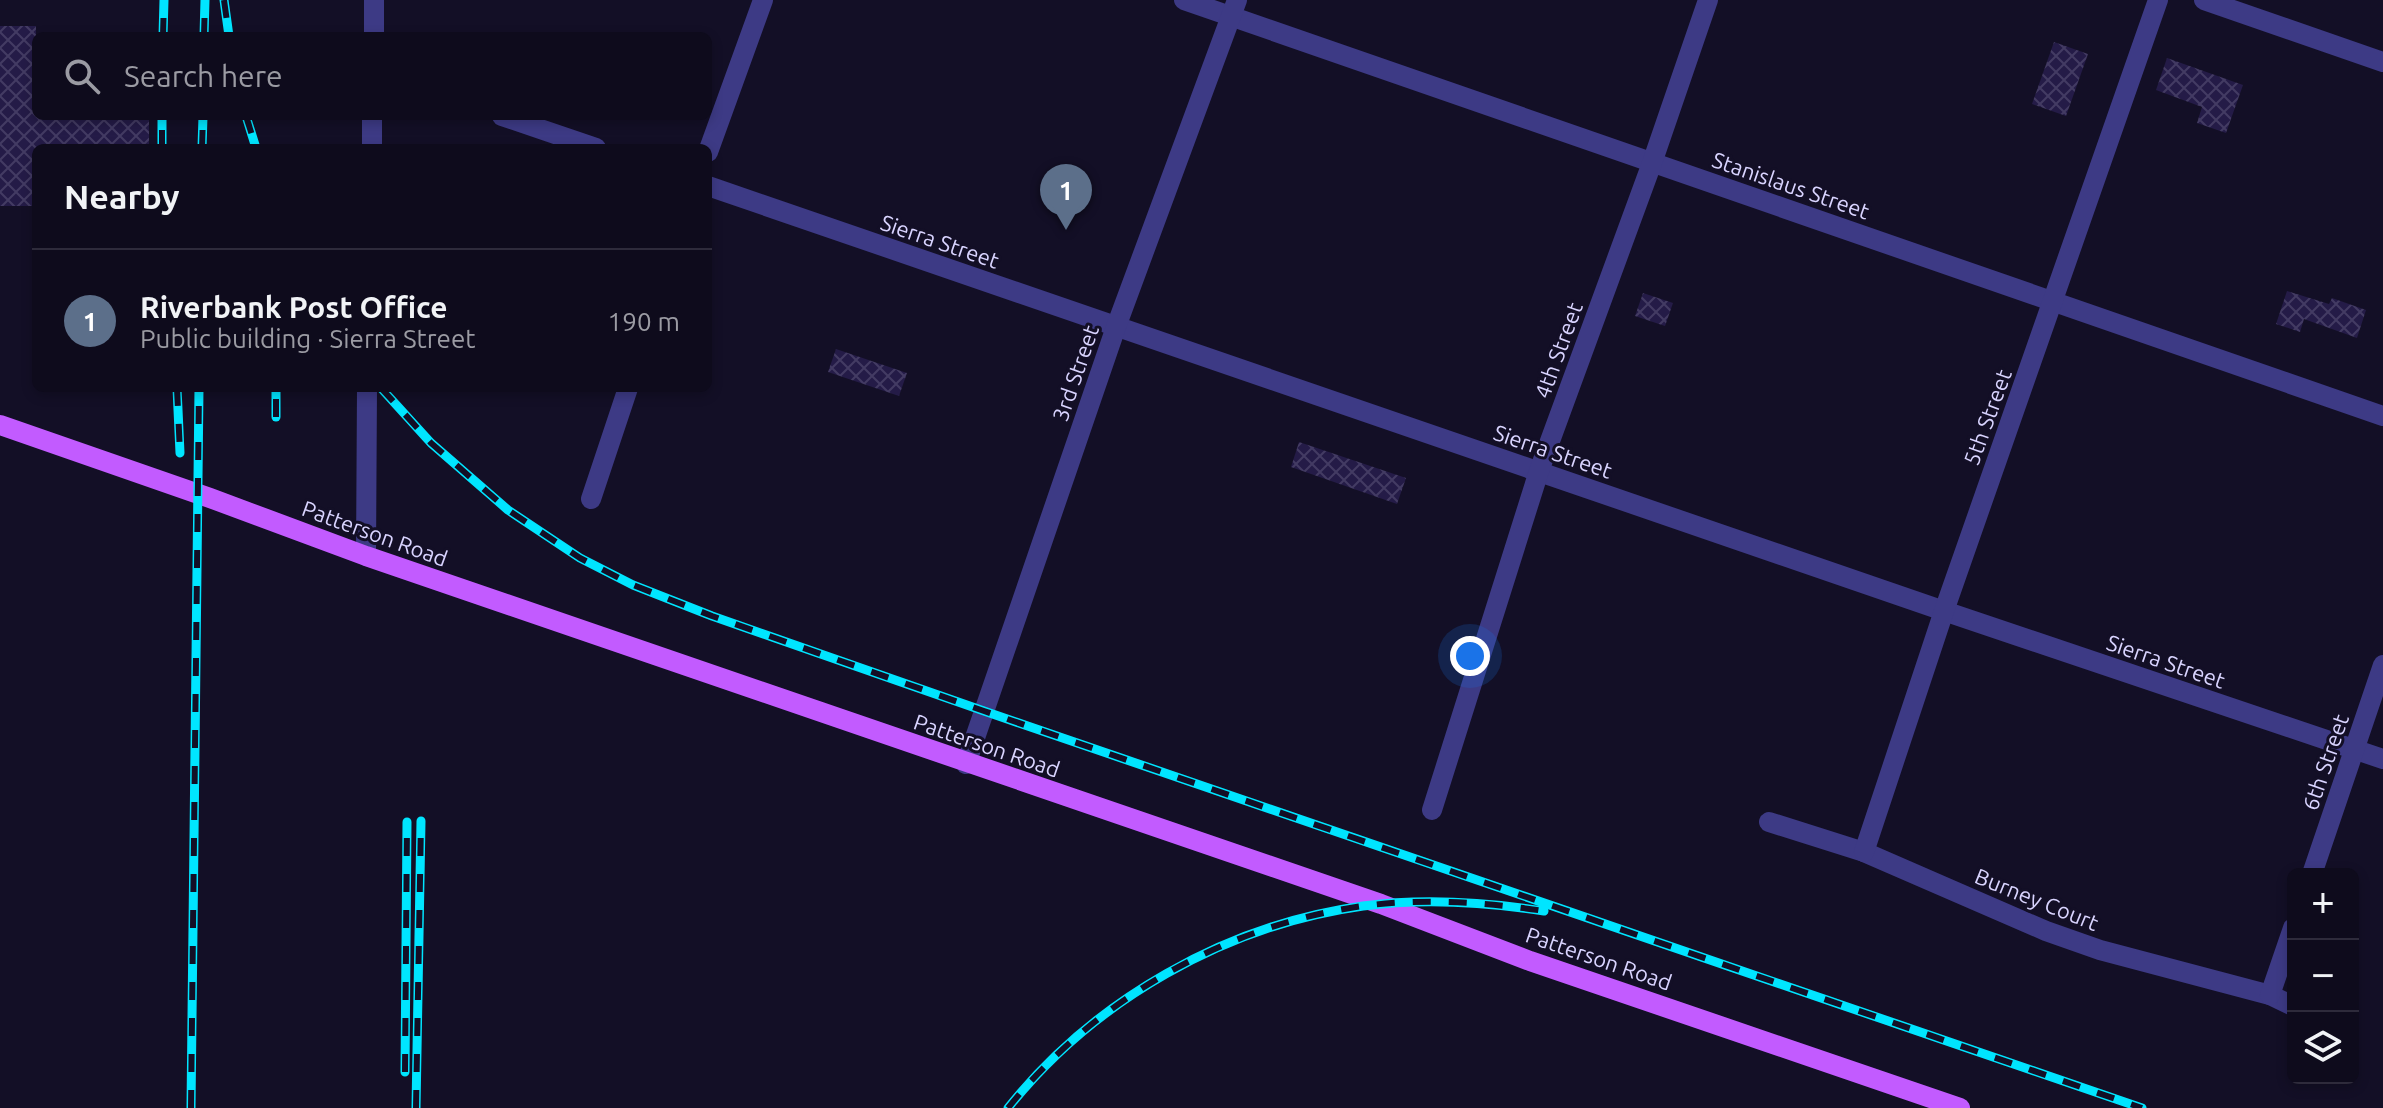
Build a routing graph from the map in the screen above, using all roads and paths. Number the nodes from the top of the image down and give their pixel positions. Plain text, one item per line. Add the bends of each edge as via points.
1 (374, 0) edge
2 (763, 0) edge
3 (1184, 0) edge
4 (1708, 0) edge
5 (2158, 0) edge
6 (2204, 0) edge
7 (1234, 8) edge
8 (374, 32) edge
9 (2383, 62) edge
10 (372, 120) edge
11 (514, 120) edge
12 (372, 144) edge
13 (584, 144) edge
14 (711, 144) edge
15 (1652, 163) junction
16 (712, 187) edge
17 (2054, 302) junction
18 (1116, 327) junction
19 (367, 392) edge
20 (627, 392) edge
21 (2383, 416) edge
22 (0, 425) edge
23 (1539, 471) junction
24 (591, 499) dead end
25 (366, 556) junction
26 (1944, 611) junction
27 (2383, 665) edge
28 (2354, 749) junction
29 (2383, 759) edge
30 (966, 764) junction
31 (1432, 810) dead end
32 (1769, 822) dead end
33 (1864, 852) junction
34 (2314, 868) edge
35 (2289, 940) edge
36 (2270, 995) junction
37 (2287, 1003) edge
38 (1960, 1108) edge

1 - 8 street
2 - 14 street
3 - 7 street, Stanislaus Street
4 - 15 street, 4th Street
5 - 17 street, 5th Street
6 - 9 street
7 - 15 street, Stanislaus Street
7 - 18 street, 3rd Street
10 - 12 street
11 - 13 street
15 - 17 street, Stanislaus Street
15 - 23 street, 4th Street
16 - 18 street, Sierra Street
17 - 21 street, Stanislaus Street
17 - 26 street, 5th Street
18 - 23 street, Sierra Street
18 - 30 street, 3rd Street
19 - 25 street
20 - 24 street
22 - 25 main road, Patterson Road
23 - 26 street, Sierra Street
23 - 31 street, 4th Street
25 - 30 main road, Patterson Road
26 - 28 street, Sierra Street
26 - 33 street, 5th Street
27 - 28 street, 6th Street
28 - 29 street, Sierra Street
28 - 34 street, 6th Street
30 - 38 main road, Patterson Road
32 - 33 street, Burney Court
33 - 36 street, Burney Court via 2046,931
35 - 36 street
36 - 37 street, Burney Court

